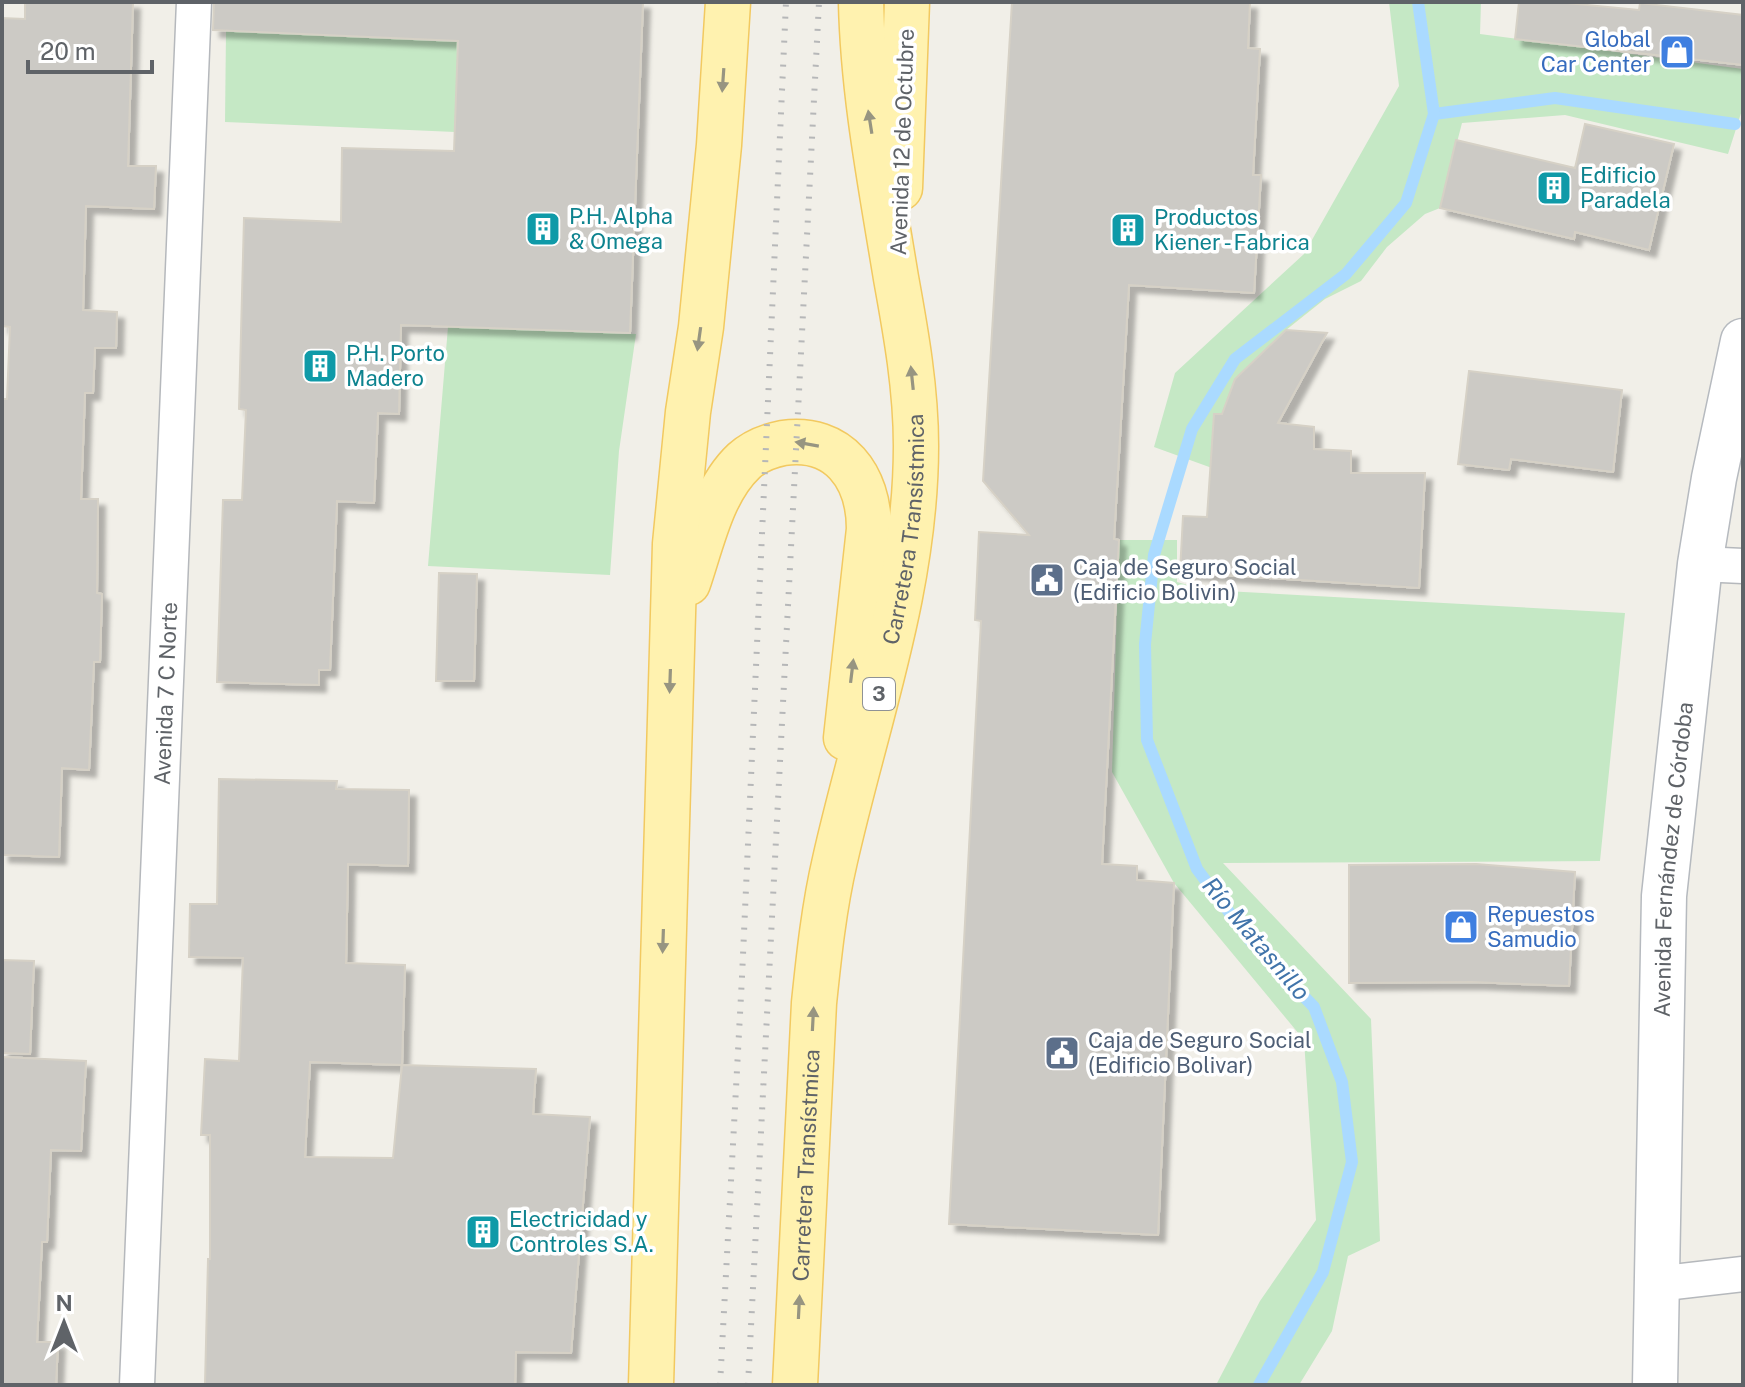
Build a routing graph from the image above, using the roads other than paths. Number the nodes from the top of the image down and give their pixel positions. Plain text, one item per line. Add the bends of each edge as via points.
1 (194, 2) edge
2 (728, 2) edge
3 (861, 2) edge
4 (907, 2) edge
5 (897, 283) junction
6 (1743, 341) edge
7 (1700, 564) junction
8 (1743, 566) edge
9 (672, 629) junction
10 (835, 860) junction
11 (1743, 1274) edge
12 (1656, 1284) junction
13 (137, 1385) edge
14 (651, 1385) edge
15 (795, 1385) edge
16 (1655, 1385) edge

1 - 13 street, Avenida 7 C Norte
2 -> 9 main road via 701,327 680,485
5 -> 3 main road, Carretera Transístmica / 3 via 868,107
4 - 5 main road, Avenida 12 de Octubre
10 -> 5 main road, Carretera Transístmica / 3 via 894,634 913,506 913,383
6 - 7 main road, Avenida Fernández de Córdoba
7 - 8 street
7 - 12 main road, Avenida Fernández de Córdoba via 1664,896
10 -> 9 main road via 869,529 862,485 847,463 826,448 794,442 759,450 746,459 717,502
9 -> 14 main road
15 -> 10 main road, Carretera Transístmica / 3 via 814,1003
11 - 12 street
12 - 16 main road, Avenida Fernández de Córdoba

